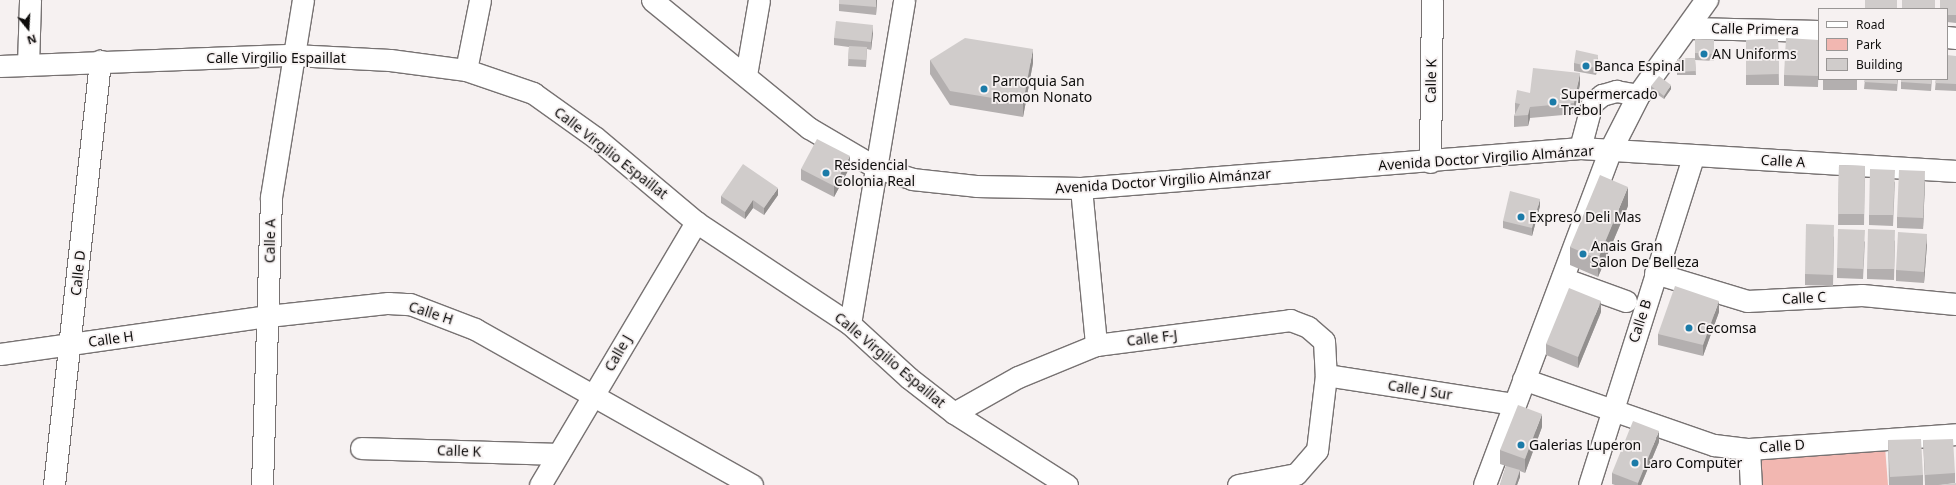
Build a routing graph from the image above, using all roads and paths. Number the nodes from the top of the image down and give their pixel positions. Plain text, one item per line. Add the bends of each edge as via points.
1 (30, 0) edge
2 (303, 0) edge
3 (480, 0) edge
4 (652, 0) edge
5 (759, 0) edge
6 (904, 0) edge
7 (1432, 0) edge
8 (1707, 0) edge
9 (1712, 0) edge
10 (1735, 27) junction
11 (1690, 28) junction
12 (1818, 31) edge
13 (293, 55) junction
14 (100, 60) junction
15 (28, 65) junction
16 (0, 66) edge
17 (466, 70) junction
18 (746, 75) junction
19 (1639, 94) junction
20 (1580, 148) junction
21 (1611, 150) junction
22 (1693, 157) junction
23 (1430, 162) junction
24 (877, 168) junction
25 (1956, 171) edge
26 (1081, 188) junction
27 (696, 222) junction
28 (1655, 273) junction
29 (1562, 278) junction
30 (1626, 301) dead end
31 (1956, 304) edge
32 (268, 316) junction
33 (850, 324) junction
34 (70, 345) junction
35 (1096, 345) junction
36 (0, 354) edge
37 (1326, 375) junction
38 (1523, 379) junction
39 (594, 394) junction
40 (1513, 404) junction
41 (1611, 412) junction
42 (954, 413) junction
43 (1956, 434) edge
44 (361, 448) dead end
45 (1749, 449) junction
46 (558, 454) junction
47 (1309, 463) junction
48 (730, 480) edge
49 (54, 485) edge
50 (262, 485) edge
51 (540, 485) edge
52 (752, 485) edge
53 (1066, 485) edge
54 (1238, 485) edge
55 (1304, 485) edge
56 (1485, 485) edge
57 (1589, 485) edge
58 (1751, 485) edge

1 - 15 street
2 - 13 street, Calle A
3 - 17 street
4 - 18 street, Avenida Doctor Virgilio Almánzar
5 - 18 street
6 - 24 street
7 - 23 street, Calle K
8 - 11 main road
9 - 10 street via 1718,14
10 - 11 street, Calle Primera
10 - 12 street, Calle Primera
11 - 19 main road
13 - 14 street, Calle Virgilio Espaillat
13 - 17 street, Calle Virgilio Espaillat via 390,60
13 - 32 street, Calle A via 271,197
14 - 15 street, Calle Virgilio Espaillat
14 - 34 street, Calle D
15 - 16 street, Calle Virgilio Espaillat
17 - 27 street, Calle Virgilio Espaillat via 533,93 596,138
18 - 24 street, Avenida Doctor Virgilio Almánzar via 809,128
19 - 20 street via 1616,91 1602,95 1592,103
19 - 21 main road
20 - 21 street, Avenida Doctor Virgilio Almánzar
20 - 23 street, Avenida Doctor Virgilio Almánzar
21 - 22 street, Calle A
21 - 29 main road
22 - 25 street, Calle A
22 - 28 street, Calle B
23 - 26 street, Avenida Doctor Virgilio Almánzar
24 - 26 street, Avenida Doctor Virgilio Almánzar via 912,179 976,186
24 - 33 street
26 - 35 street
27 - 33 street, Calle Virgilio Espaillat
27 - 39 street, Calle J
28 - 31 street, Calle C via 1747,301 1862,294
28 - 41 street, Calle B
29 - 30 street
29 - 38 main road
32 - 34 street, Calle H
32 - 39 street, Calle H via 388,303 410,304 475,329
32 - 50 street, Calle A
33 - 42 street, Calle Virgilio Espaillat via 909,378
34 - 36 street, Calle H
34 - 49 street, Calle D
35 - 37 street, Calle F-J via 1290,320 1308,327 1324,341
35 - 42 street, Calle F-J via 1024,374
37 - 40 street, Calle J Sur
37 - 47 street, Calle F-J via 1317,450
38 - 40 main road
38 - 41 street, Calle D
39 - 46 street, Calle J
39 - 48 street, Calle H
40 - 56 main road
41 - 45 street, Calle D via 1714,445
41 - 57 street, Calle B
42 - 53 street, Calle Virgilio Espaillat
43 - 45 street, Calle D
44 - 46 street, Calle K
45 - 58 street
46 - 51 street, Calle J
47 - 54 street via 1296,474
47 - 55 street, Calle F-J
48 - 52 street, Calle H

